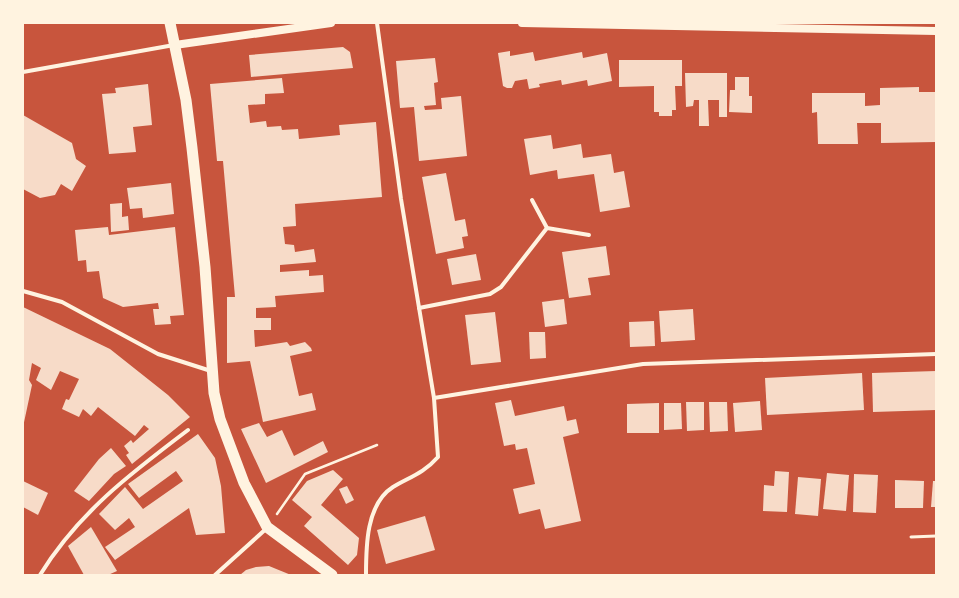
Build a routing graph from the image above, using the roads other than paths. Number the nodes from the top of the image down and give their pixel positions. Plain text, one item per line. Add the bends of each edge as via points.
1 (170, 23) edge
2 (331, 23) edge
3 (377, 23) edge
4 (522, 23) edge
5 (737, 26) edge
6 (936, 31) edge
7 (175, 45) junction
8 (23, 72) edge
9 (532, 200) dead end
10 (547, 228) junction
11 (589, 235) dead end
12 (23, 291) edge
13 (419, 308) junction
14 (936, 354) edge
15 (212, 371) junction
16 (434, 398) junction
17 (188, 430) dead end
18 (267, 527) junction
19 (936, 536) edge
20 (911, 537) dead end
21 (40, 575) edge
22 (215, 575) edge
23 (332, 575) edge
24 (366, 575) edge

1 - 7 highway
2 - 7 main road
3 - 13 street
4 - 5 main road
5 - 6 main road
7 - 8 street
7 - 15 highway via 186,100 193,156 205,266
9 - 10 street
10 - 11 street
10 - 13 street via 501,287 490,294
12 - 15 street via 62,302 158,354
13 - 16 street
14 - 16 street via 643,364
15 - 18 highway via 220,419 244,483
16 - 24 street via 438,457 428,468 391,488 376,506 370,526
17 - 21 street via 129,474 84,516 54,552
18 - 22 street
18 - 23 highway
19 - 20 lane

